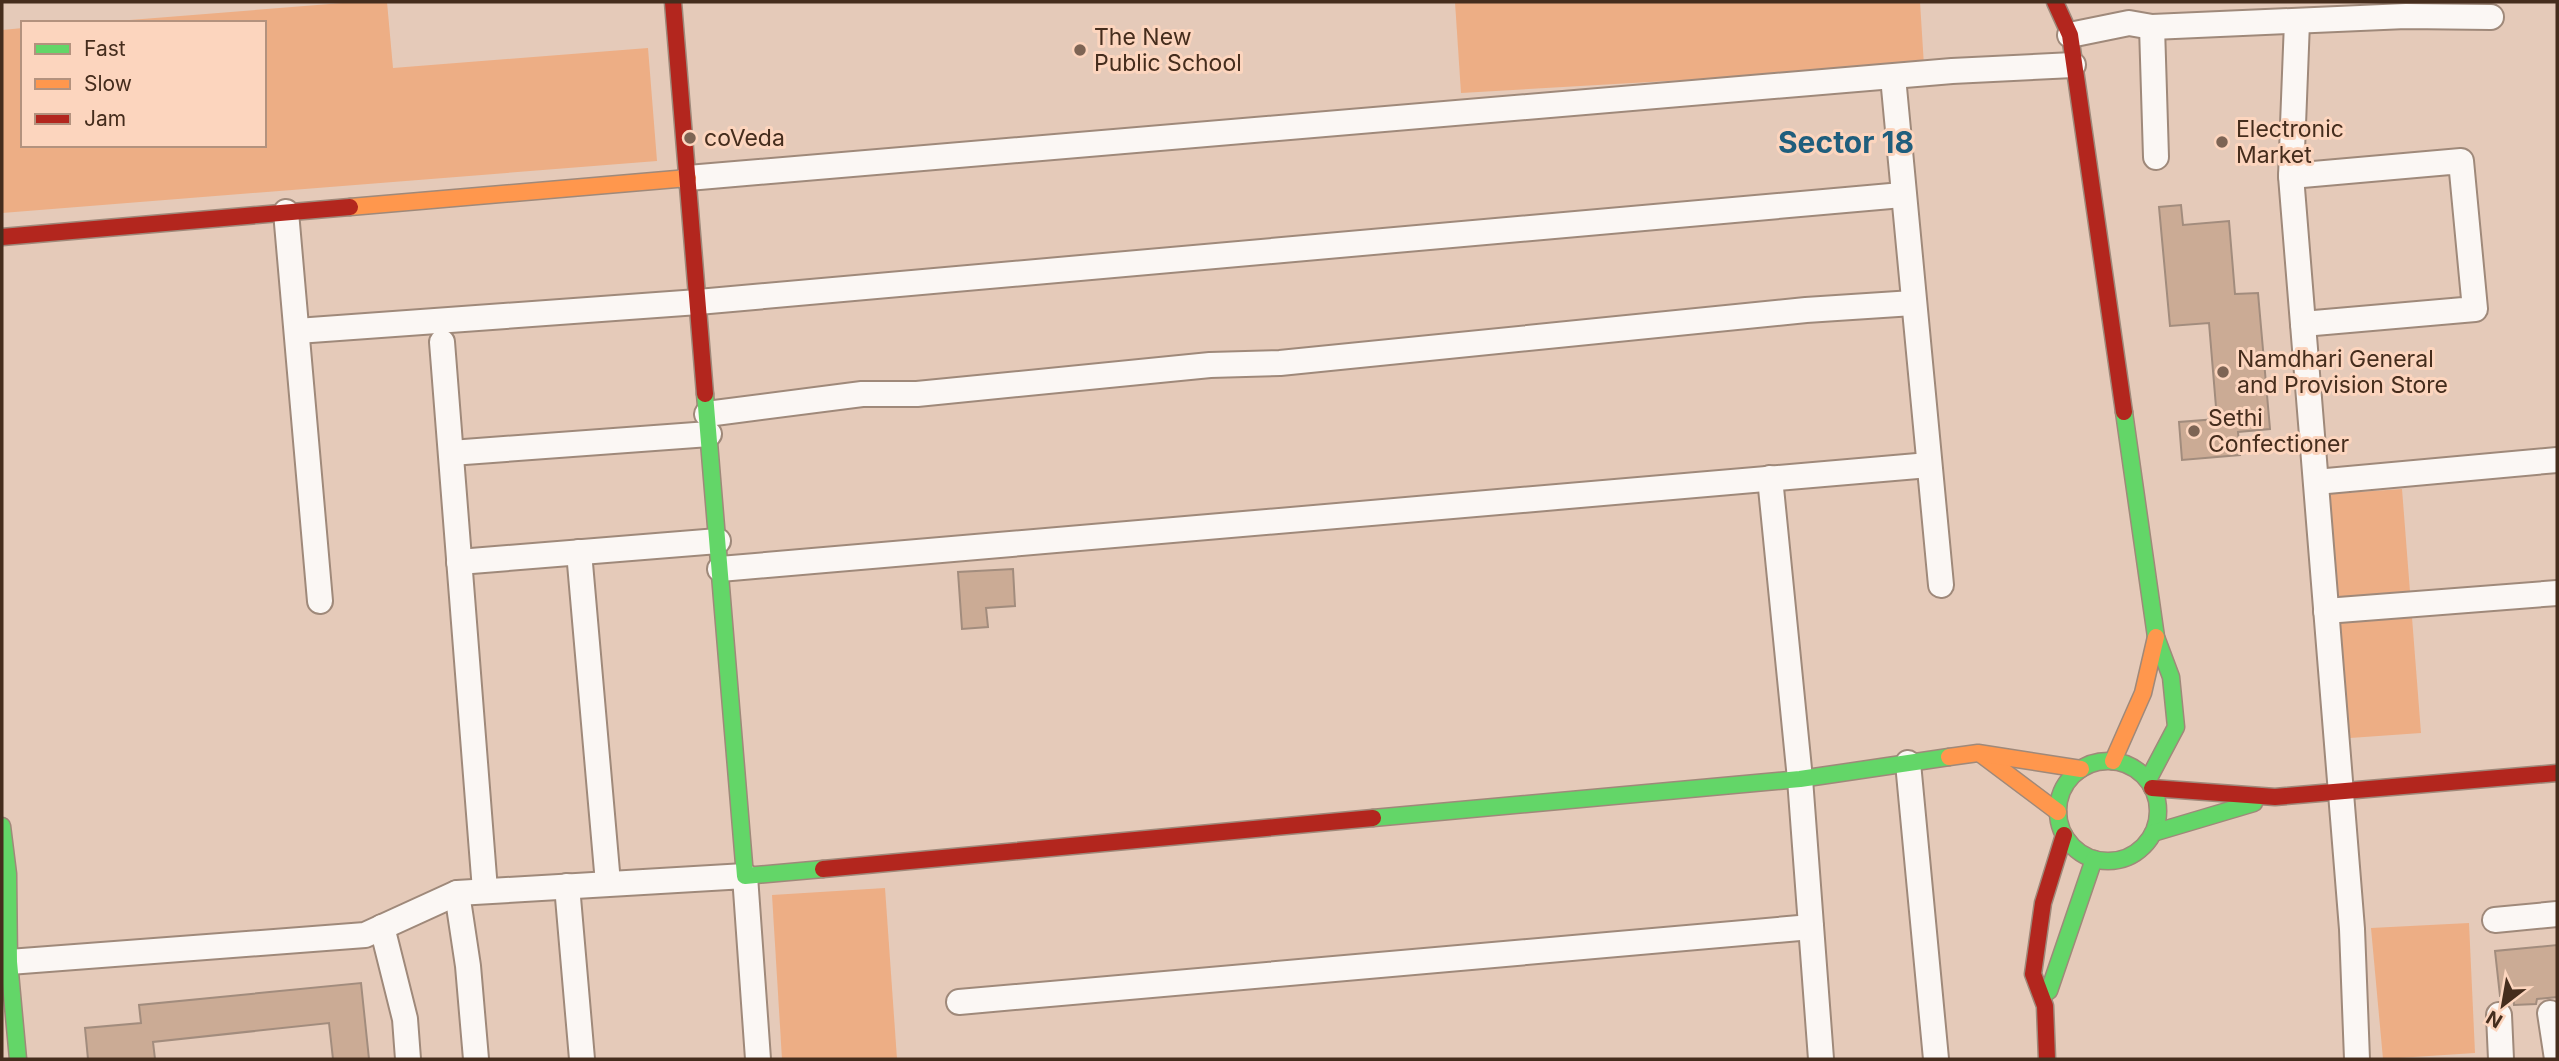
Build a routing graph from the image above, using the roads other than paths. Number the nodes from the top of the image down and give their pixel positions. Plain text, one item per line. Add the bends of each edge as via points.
1 (673, 2) edge
2 (2055, 2) edge
3 (2491, 17) dead end
4 (2297, 22) junction
5 (2152, 27) junction
6 (2070, 34) junction
7 (2073, 65) junction
8 (1893, 77) junction
9 (2156, 157) dead end
10 (2291, 176) junction
11 (688, 178) junction
12 (1902, 195) junction
13 (286, 212) junction
14 (2, 237) edge
15 (698, 302) junction
16 (1913, 303) junction
17 (2303, 324) junction
18 (297, 331) junction
19 (442, 342) dead end
20 (708, 424) junction
21 (451, 453) junction
22 (2557, 460) edge
23 (1929, 465) junction
24 (1770, 478) junction
25 (2316, 482) junction
26 (718, 541) junction
27 (579, 552) junction
28 (459, 562) junction
29 (720, 569) junction
30 (1941, 585) dead end
31 (2557, 593) edge
32 (320, 601) dead end
33 (2326, 611) junction
34 (2156, 637) junction
35 (1978, 753) junction
36 (2113, 761) junction
37 (1908, 763) junction
38 (2081, 769) junction
39 (2557, 773) edge
40 (1800, 779) junction
41 (2150, 784) junction
42 (2341, 792) junction
43 (2275, 797) junction
44 (2058, 812) junction
45 (2, 826) edge
46 (2153, 833) junction
47 (2064, 835) junction
48 (2094, 859) junction
49 (745, 876) junction
50 (608, 883) junction
51 (567, 886) junction
52 (485, 890) junction
53 (457, 893) junction
54 (2557, 914) edge
55 (2495, 920) dead end
56 (382, 927) junction
57 (1811, 927) junction
58 (9, 962) junction
59 (959, 1002) dead end
60 (2045, 1006) junction
61 (2550, 1013) dead end
62 (2499, 1015) dead end
63 (18, 1059) edge
64 (408, 1059) edge
65 (476, 1059) edge
66 (582, 1059) edge
67 (758, 1059) edge
68 (1821, 1059) edge
69 (1936, 1059) edge
70 (2047, 1059) edge
71 (2357, 1059) edge
72 (2501, 1059) edge
73 (2557, 1059) edge

1 - 11 street
2 - 6 street
3 - 4 street
4 - 5 street
4 - 10 street
5 - 6 street via 2129,23
5 - 9 street
6 - 7 street
7 - 8 street
7 - 34 street
8 - 11 street
8 - 12 street
10 - 17 street
10 - 17 street via 2461,161 2475,309
11 - 13 street
11 - 15 street
12 - 15 street
12 - 16 street
13 - 14 street
13 - 18 street
15 - 18 street
15 - 20 street
16 - 20 street via 1280,363 1210,365 917,394 862,394
16 - 23 street
17 - 25 street
18 - 32 street
19 - 21 street
20 - 21 street
20 - 26 street
21 - 28 street
22 - 25 street
23 - 24 street
23 - 30 street
24 - 29 street
24 - 40 street
25 - 33 street
26 - 27 street
26 - 29 street
27 - 28 street
27 - 50 street
28 - 52 street
29 - 49 street
31 - 33 street
33 - 42 street
34 - 36 street via 2143,693
34 - 41 street via 2171,677 2176,727
35 - 37 street
35 - 38 street
35 - 44 street
36 - 38 street
36 - 41 street via 2126,764
37 - 40 street
37 - 69 street
38 - 44 street via 2068,780
39 - 42 street
40 - 49 street
40 - 57 street
41 - 43 street
41 - 46 street via 2158,818
42 - 43 street
42 - 71 street
43 - 46 street
44 - 47 street
45 - 58 street via 8,874
46 - 48 street via 2135,854 2108,861
47 - 48 street via 2072,846
47 - 60 street via 2043,903 2034,974
48 - 60 street
49 - 50 street
49 - 67 street
50 - 51 street
51 - 52 street
51 - 66 street
52 - 53 street
53 - 56 street
53 - 65 street
54 - 55 street
56 - 58 street via 365,935
56 - 64 street via 405,1018
57 - 59 street
57 - 68 street
58 - 63 street
60 - 70 street
61 - 73 street
62 - 72 street

